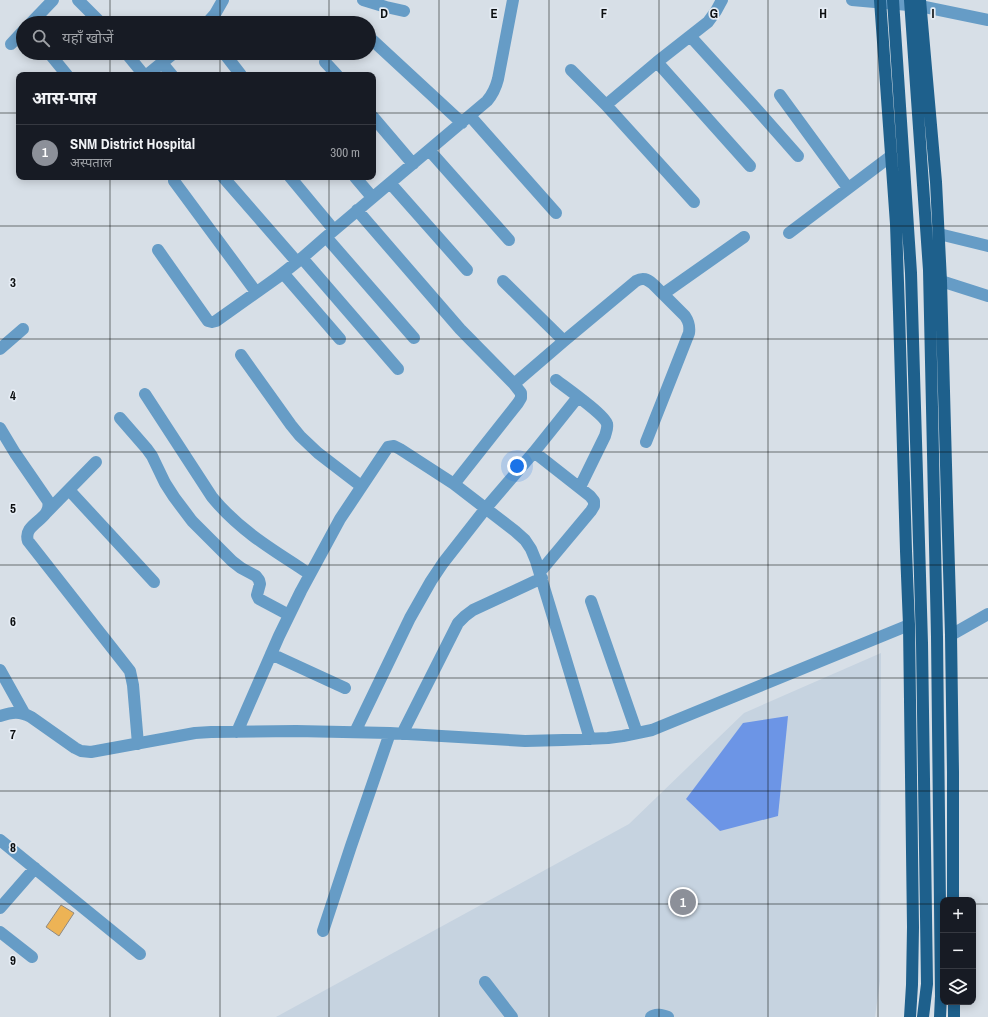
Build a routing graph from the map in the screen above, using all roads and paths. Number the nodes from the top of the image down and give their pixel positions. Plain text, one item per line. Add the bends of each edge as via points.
1 (53, 0) edge
2 (78, 0) edge
3 (223, 0) edge
4 (363, 0) edge
5 (513, 0) edge
6 (722, 0) edge
7 (852, 0) edge
8 (893, 0) edge
9 (880, 1) edge
10 (917, 2) edge
11 (383, 3) edge
12 (404, 11) dead end
13 (38, 16) edge
14 (94, 16) edge
15 (213, 16) edge
16 (988, 20) edge
17 (690, 36) junction
18 (16, 39) edge
19 (376, 43) edge
20 (11, 44) dead end
21 (55, 60) edge
22 (132, 60) edge
23 (166, 60) edge
24 (229, 60) edge
25 (325, 62) dead end
26 (657, 62) junction
27 (162, 63) junction
28 (571, 70) dead end
29 (65, 72) edge
30 (143, 72) edge
31 (150, 72) edge
32 (170, 72) edge
33 (239, 72) edge
34 (334, 72) edge
35 (780, 96) dead end
36 (606, 105) junction
37 (466, 119) junction
38 (376, 121) edge
39 (429, 150) junction
40 (798, 156) dead end
41 (891, 156) junction
42 (413, 164) junction
43 (750, 166) dead end
44 (226, 180) edge
45 (292, 180) edge
46 (358, 180) edge
47 (174, 181) dead end
48 (390, 182) junction
49 (848, 188) junction
50 (372, 197) junction
51 (694, 202) dead end
52 (357, 210) junction
53 (556, 213) dead end
54 (330, 233) junction
55 (789, 233) dead end
56 (938, 234) junction
57 (744, 237) dead end
58 (509, 240) dead end
59 (988, 246) edge
60 (158, 250) dead end
61 (299, 260) junction
62 (467, 270) dead end
63 (283, 272) junction
64 (503, 281) dead end
65 (941, 281) junction
66 (256, 292) junction
67 (663, 294) junction
68 (988, 296) edge
69 (23, 329) dead end
70 (414, 338) dead end
71 (340, 339) dead end
72 (564, 341) junction
73 (0, 349) edge
74 (241, 355) dead end
75 (398, 369) dead end
76 (556, 380) dead end
77 (514, 384) junction
78 (145, 394) dead end
79 (578, 397) junction
80 (120, 418) dead end
81 (0, 428) edge
82 (646, 442) dead end
83 (4, 444) edge
84 (534, 452) junction
85 (96, 462) dead end
86 (454, 484) junction
87 (361, 486) junction
88 (580, 487) junction
89 (69, 490) junction
90 (486, 508) junction
91 (45, 514) junction
92 (310, 574) junction
93 (541, 575) junction
94 (154, 582) dead end
95 (590, 601) dead end
96 (988, 614) edge
97 (289, 615) junction
98 (909, 625) junction
99 (952, 635) junction
100 (271, 654) junction
101 (0, 670) edge
102 (344, 688) dead end
103 (24, 713) junction
104 (0, 716) edge
105 (237, 732) junction
106 (355, 732) junction
107 (636, 733) junction
108 (396, 734) junction
109 (590, 738) junction
110 (138, 744) junction
111 (0, 840) edge
112 (34, 868) junction
113 (953, 897) edge
114 (0, 908) edge
115 (323, 931) dead end
116 (0, 932) edge
117 (140, 954) dead end
118 (32, 957) dead end
119 (485, 982) dead end
120 (954, 1005) edge
121 (512, 1017) edge
122 (651, 1017) edge
123 (668, 1017) edge
124 (910, 1017) edge
125 (923, 1017) edge
126 (940, 1017) edge
127 (954, 1017) edge

1 - 13 street
2 - 14 street
3 - 15 street
4 - 11 street
5 - 37 street via 496,88 487,101
6 - 17 street via 708,22
7 - 9 street
8 - 125 main road via 911,273 922,643 927,984
9 - 10 street
9 - 41 main road
10 - 16 street
10 - 56 main road via 936,182
10 - 126 main road via 929,270 937,638 942,996
11 - 12 street
17 - 26 street
17 - 40 street
18 - 20 street
19 - 37 street
21 - 29 street
22 - 30 street
23 - 27 street
24 - 33 street
25 - 34 street
26 - 36 street
26 - 43 street
27 - 31 street
27 - 32 street
28 - 36 street
35 - 49 street
36 - 51 street
37 - 39 street
37 - 53 street
38 - 42 street
39 - 42 street
39 - 58 street
41 - 49 street
41 - 98 main road via 896,224
42 - 48 street
44 - 61 street
45 - 54 street
46 - 50 street
47 - 66 street
48 - 50 street
48 - 62 street
49 - 55 street
50 - 52 street
52 - 54 street
52 - 77 street via 460,329
54 - 61 street
54 - 70 street
56 - 59 street
56 - 65 main road
57 - 67 street
60 - 66 street via 208,321 216,321
61 - 63 street
61 - 75 street
63 - 66 street
63 - 71 street
64 - 72 street
65 - 68 street
65 - 99 main road
67 - 72 street via 649,280 640,278
67 - 82 street via 685,316 690,326
69 - 73 street
72 - 77 street
74 - 87 street via 300,436
76 - 79 street
77 - 86 street via 521,392 518,403
78 - 92 street via 221,508 260,542
79 - 84 street
79 - 88 street via 607,424 605,436
80 - 97 street via 152,456 165,483 192,521 232,561 256,576 260,584 257,595 259,599
81 - 83 street
83 - 91 street via 48,501 48,510
84 - 88 street
84 - 90 street
85 - 89 street
86 - 87 street via 394,446 388,447
86 - 90 street
87 - 92 street
88 - 93 street via 594,500 594,506
89 - 91 street
89 - 94 street
90 - 93 street via 525,540
90 - 106 street via 443,563 421,598
91 - 110 street via 27,532 26,537 130,671
92 - 97 street
93 - 108 street via 474,610 458,623
93 - 109 street
95 - 107 street
96 - 99 street
97 - 100 street
98 - 107 street via 652,730
98 - 124 main road via 912,919
99 - 113 main road
100 - 102 street
100 - 105 street
101 - 103 street
103 - 104 street
103 - 110 street via 81,751 92,752
105 - 106 street
105 - 110 street via 194,734
106 - 108 street
107 - 109 street
108 - 109 street via 525,741
108 - 115 street via 351,846
111 - 112 street
112 - 114 street
112 - 117 street
116 - 118 street
119 - 121 street
120 - 127 main road
122 - 123 street via 660,1014

